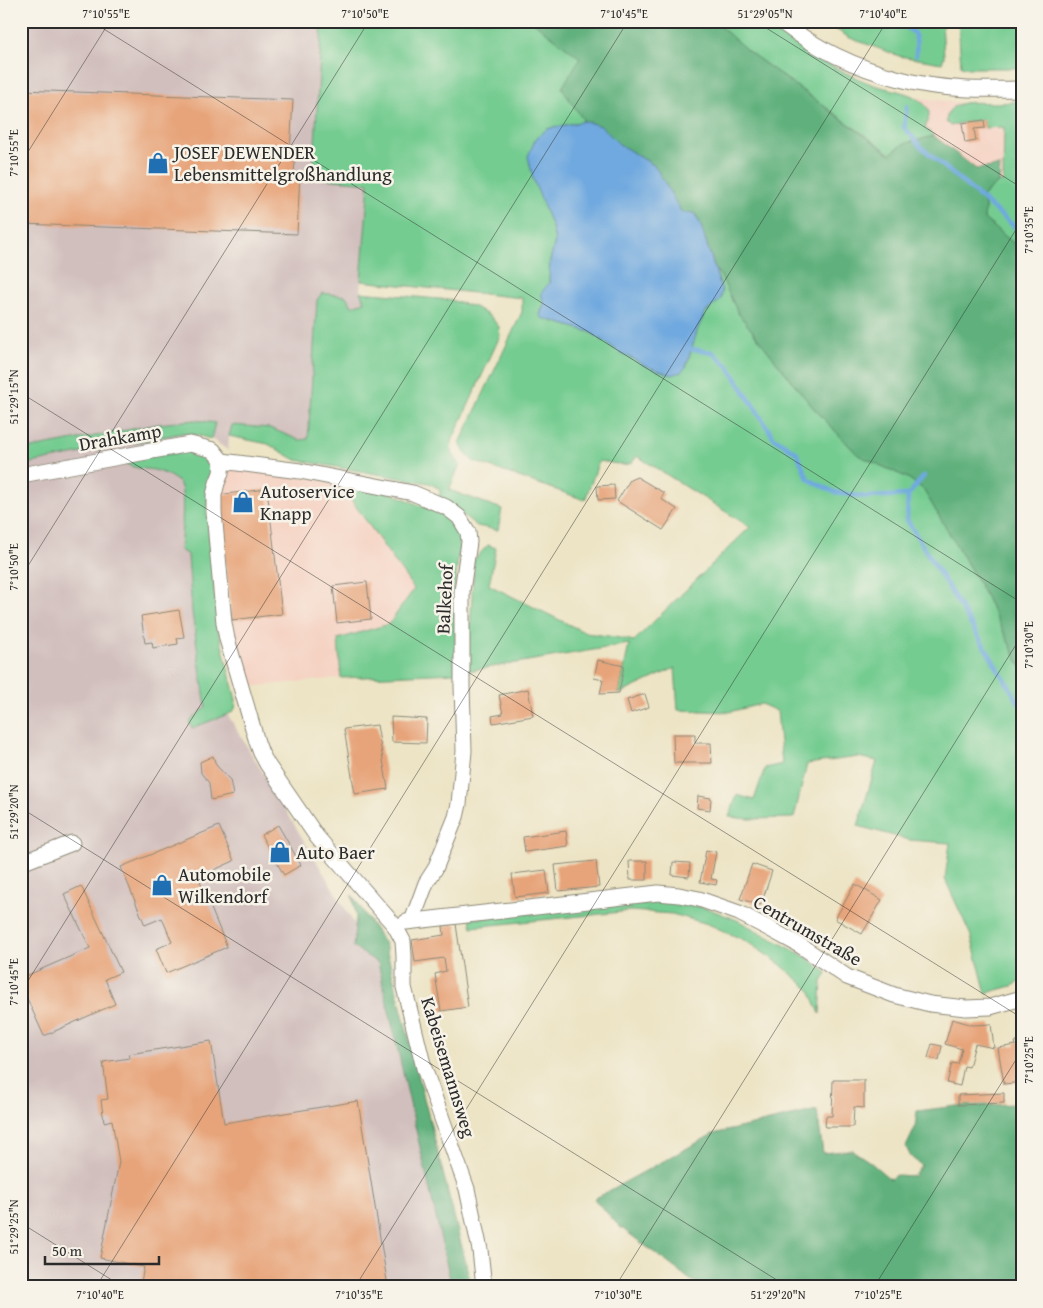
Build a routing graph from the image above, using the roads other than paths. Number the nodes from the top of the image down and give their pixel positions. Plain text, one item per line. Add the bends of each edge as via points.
1 (780, 21) edge
2 (1022, 89) edge
3 (222, 461) junction
4 (21, 475) edge
5 (72, 844) dead end
6 (21, 863) edge
7 (412, 921) junction
8 (395, 926) junction
9 (1022, 998) edge
10 (484, 1287) edge

1 - 2 street via 828,52 901,80 987,90
3 - 4 street, Drahkamp via 213,450 190,444
3 - 7 street, Balkehof via 300,471 413,493 446,507 468,532 462,591 464,750 459,804
3 - 8 street, Kabeisemannsweg via 214,503 224,622 259,748 317,837
5 - 6 street
7 - 8 street, Centrumstraße
7 - 9 street, Centrumstraße via 658,893 679,895 739,913 801,946 847,977 894,994 930,1004 966,1008 990,1007
8 - 10 street, Kabeisemannsweg via 402,941 404,987 424,1068 467,1189

